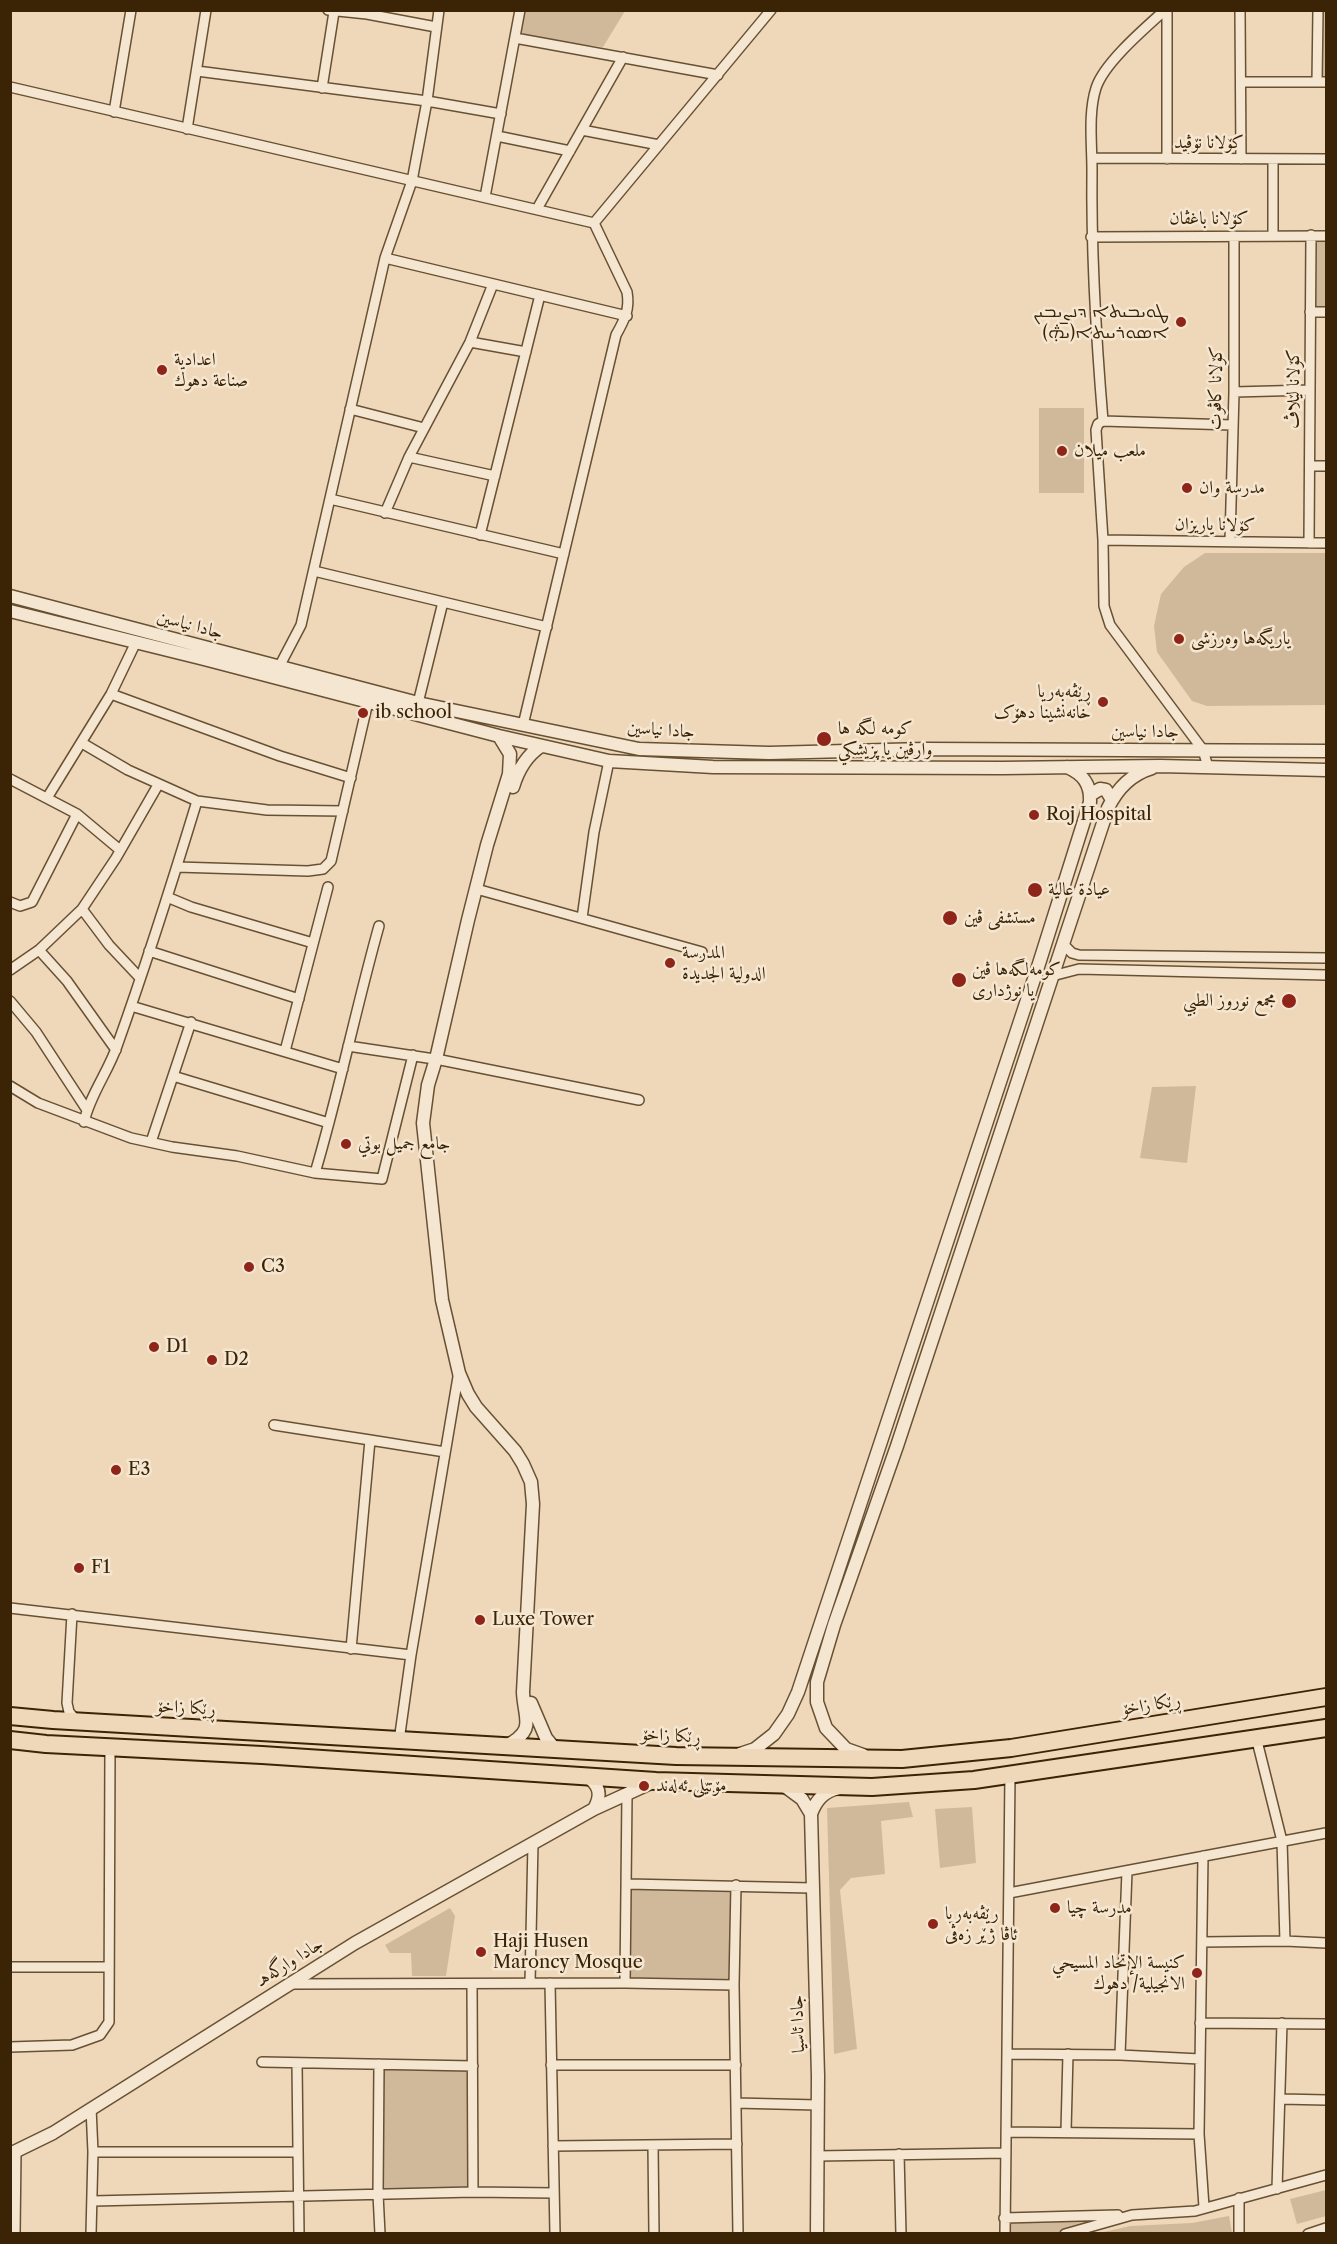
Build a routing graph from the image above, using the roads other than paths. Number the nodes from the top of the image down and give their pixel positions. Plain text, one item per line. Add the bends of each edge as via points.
1 (131, 10) edge
2 (206, 10) edge
3 (439, 10) edge
4 (520, 10) edge
5 (771, 10) edge
6 (1166, 10) edge
7 (1240, 10) edge
8 (1318, 10) edge
9 (331, 11) edge
10 (368, 12) edge
11 (436, 27) junction
12 (514, 38) junction
13 (623, 57) junction
14 (197, 70) junction
15 (718, 75) junction
16 (1241, 82) junction
17 (1322, 82) edge
18 (10, 87) edge
19 (322, 88) junction
20 (428, 101) junction
21 (114, 112) junction
22 (501, 114) junction
23 (188, 129) junction
24 (582, 129) junction
25 (496, 136) junction
26 (660, 144) junction
27 (570, 151) junction
28 (1092, 158) junction
29 (1167, 159) junction
30 (1241, 159) junction
31 (1273, 159) junction
32 (1326, 159) edge
33 (412, 181) junction
34 (485, 197) junction
35 (537, 209) junction
36 (594, 223) junction
37 (1234, 236) junction
38 (1273, 236) junction
39 (1311, 236) junction
40 (1326, 236) edge
41 (1091, 237) junction
42 (385, 258) junction
43 (492, 284) junction
44 (540, 295) junction
45 (1310, 312) junction
46 (1326, 312) edge
47 (627, 316) junction
48 (470, 342) junction
49 (526, 352) junction
50 (1310, 390) junction
51 (1234, 392) junction
52 (350, 409) junction
53 (1103, 421) junction
54 (1232, 425) junction
55 (424, 428) junction
56 (409, 457) junction
57 (1310, 466) junction
58 (1326, 466) edge
59 (495, 476) junction
60 (330, 499) junction
61 (385, 513) junction
62 (480, 535) junction
63 (1103, 540) junction
64 (1230, 541) junction
65 (1310, 543) junction
66 (1326, 543) edge
67 (564, 554) junction
68 (314, 571) junction
69 (10, 596) edge
70 (443, 602) junction
71 (10, 611) edge
72 (547, 627) junction
73 (136, 642) junction
74 (279, 667) junction
75 (111, 694) junction
76 (368, 702) junction
77 (418, 703) junction
78 (400, 704) junction
79 (523, 725) junction
80 (499, 736) junction
81 (82, 742) junction
82 (541, 746) junction
83 (1203, 750) junction
84 (1326, 752) edge
85 (511, 758) junction
86 (609, 761) junction
87 (524, 763) junction
88 (1160, 766) junction
89 (1066, 767) junction
90 (1208, 767) junction
91 (1326, 770) edge
92 (351, 778) junction
93 (10, 779) edge
94 (158, 784) junction
95 (1090, 795) junction
96 (47, 798) junction
97 (1112, 800) junction
98 (197, 801) junction
99 (343, 811) junction
100 (76, 814) junction
101 (120, 850) junction
102 (177, 867) junction
103 (328, 887) dead end
104 (480, 890) junction
105 (167, 897) junction
106 (10, 902) edge
107 (82, 909) junction
108 (582, 918) junction
109 (379, 926) dead end
110 (313, 943) junction
111 (1063, 944) junction
112 (39, 950) junction
113 (149, 951) junction
114 (702, 952) dead end
115 (1079, 955) junction
116 (1326, 958) edge
117 (1079, 969) junction
118 (10, 970) edge
119 (1326, 975) edge
120 (1052, 976) junction
121 (140, 978) junction
122 (299, 999) junction
123 (10, 1001) edge
124 (131, 1006) junction
125 (191, 1022) junction
126 (1020, 1022) junction
127 (1035, 1028) junction
128 (348, 1046) junction
129 (116, 1050) junction
130 (285, 1052) junction
131 (412, 1055) junction
132 (439, 1059) junction
133 (343, 1069) junction
134 (173, 1076) junction
135 (10, 1086) edge
136 (639, 1100) dead end
137 (87, 1110) junction
138 (84, 1122) junction
139 (329, 1123) junction
140 (151, 1142) junction
141 (315, 1173) junction
142 (963, 1191) junction
143 (979, 1197) junction
144 (934, 1277) junction
145 (951, 1282) junction
146 (459, 1371) junction
147 (274, 1425) dead end
148 (370, 1440) junction
149 (879, 1442) junction
150 (896, 1450) junction
151 (445, 1452) junction
152 (10, 1608) edge
153 (72, 1614) junction
154 (828, 1621) junction
155 (351, 1648) junction
156 (411, 1655) junction
157 (1326, 1697) edge
158 (67, 1703) junction
159 (10, 1716) edge
160 (53, 1720) junction
161 (78, 1722) junction
162 (1326, 1728) edge
163 (541, 1729) junction
164 (524, 1731) junction
165 (293, 1734) junction
166 (331, 1737) junction
167 (1256, 1737) junction
168 (10, 1740) edge
169 (399, 1741) junction
170 (110, 1746) junction
171 (506, 1746) junction
172 (555, 1749) junction
173 (292, 1757) junction
174 (732, 1757) junction
175 (330, 1759) junction
176 (873, 1759) junction
177 (1010, 1774) junction
178 (586, 1776) junction
179 (656, 1781) junction
180 (782, 1784) junction
181 (843, 1787) junction
182 (627, 1794) junction
183 (594, 1809) junction
184 (811, 1814) junction
185 (1326, 1833) edge
186 (1282, 1841) junction
187 (533, 1843) junction
188 (1203, 1856) junction
189 (1127, 1871) junction
190 (627, 1884) junction
191 (736, 1885) junction
192 (812, 1888) junction
193 (1009, 1893) junction
194 (1285, 1941) junction
195 (1202, 1942) junction
196 (1326, 1943) edge
197 (10, 1967) edge
198 (109, 1967) junction
199 (530, 1983) junction
200 (550, 1983) junction
201 (625, 1983) junction
202 (288, 1984) junction
203 (472, 1984) junction
204 (734, 1985) junction
205 (1200, 2023) junction
206 (1282, 2023) junction
207 (1326, 2024) edge
208 (10, 2047) edge
209 (1007, 2054) junction
210 (1068, 2054) junction
211 (1120, 2055) junction
212 (1200, 2059) junction
213 (262, 2062) dead end
214 (297, 2063) junction
215 (379, 2064) junction
216 (551, 2065) junction
217 (736, 2065) junction
218 (472, 2066) junction
219 (1281, 2099) junction
220 (1326, 2100) edge
221 (736, 2103) junction
222 (817, 2104) junction
223 (91, 2108) junction
224 (1066, 2131) junction
225 (1006, 2132) junction
226 (1199, 2134) junction
227 (737, 2144) junction
228 (553, 2145) junction
229 (653, 2145) junction
230 (13, 2152) edge
231 (93, 2152) junction
232 (298, 2152) junction
233 (1006, 2153) junction
234 (899, 2154) junction
235 (817, 2156) junction
236 (1326, 2175) edge
237 (1278, 2189) junction
238 (473, 2192) junction
239 (554, 2193) junction
240 (378, 2194) junction
241 (298, 2195) junction
242 (1239, 2198) junction
243 (93, 2201) junction
244 (1204, 2207) junction
245 (1132, 2215) junction
246 (1004, 2218) junction
247 (1326, 2228) edge
248 (737, 2233) edge
249 (15, 2234) edge
250 (91, 2234) edge
251 (299, 2234) edge
252 (380, 2234) edge
253 (555, 2234) edge
254 (654, 2234) edge
255 (817, 2234) edge
256 (901, 2234) edge
257 (1005, 2234) edge
258 (1065, 2234) edge
259 (1239, 2234) edge
260 (1308, 2234) edge

1 - 21 street
2 - 14 street
3 - 11 street
4 - 12 street
5 - 15 street
6 - 28 street via 1136,35 1099,82 1092,110
6 - 29 street
7 - 16 street
8 - 17 street
9 - 10 street
9 - 19 street
10 - 11 street
11 - 20 street
12 - 13 street
12 - 22 street
13 - 15 street
13 - 24 street
14 - 19 street
14 - 23 street
15 - 26 street
16 - 17 street
16 - 30 street
18 - 21 street
19 - 20 street
20 - 22 street
20 - 33 street
21 - 23 street
22 - 25 street
23 - 33 street
24 - 26 street
24 - 27 street
25 - 27 street
25 - 34 street
26 - 36 street
27 - 35 street
28 - 29 street, کۆلانا نۆڤید
28 - 41 street
29 - 30 street, کۆلانا نۆڤید
30 - 31 street, کۆلانا نۆڤید
31 - 32 street, کۆلانا نۆڤید
31 - 38 street
33 - 34 street
33 - 42 street
34 - 35 street
35 - 36 street
36 - 47 street via 627,292
37 - 38 street, کۆلانا باغڤان
37 - 41 street, کۆلانا باغڤان
37 - 51 street, کۆلانا کاڤوت
38 - 39 street, کۆلانا باغڤان
39 - 40 street, کۆلانا باغڤان
39 - 45 street, کۆلانا لێلاڤ
41 - 53 street
42 - 43 street
42 - 52 street
43 - 44 street
43 - 48 street
44 - 47 street
44 - 49 street
45 - 46 street
45 - 50 street, کۆلانا لێلاڤ
47 - 67 street via 616,335
48 - 49 street
48 - 55 street
49 - 59 street
50 - 51 street
50 - 57 street, کۆلانا لێلاڤ
51 - 54 street, کۆلانا کاڤوت
52 - 55 street
52 - 60 street
53 - 54 street
53 - 63 street via 1095,436
54 - 64 street, کۆلانا کاڤوت
55 - 56 street
56 - 59 street
56 - 61 street
57 - 58 street
57 - 65 street, کۆلانا لێلاڤ
59 - 62 street
60 - 61 street
60 - 68 street
61 - 62 street
62 - 67 street
63 - 64 street, کۆلانا یاریزان
63 - 83 street via 1104,606 1110,626
64 - 65 street, کۆلانا یاریزان
65 - 66 street, کۆلانا یاریزان
67 - 72 street
68 - 70 street
68 - 74 street via 301,625
69 - 74 street, جادا نیاسین
70 - 72 street
70 - 77 street
71 - 73 street, جادا نیاسین
72 - 79 street
73 - 75 street
73 - 76 street, جادا نیاسین
74 - 78 street, جادا نیاسین
75 - 81 street
75 - 92 street
76 - 78 street, جادا نیاسین
76 - 92 street
77 - 78 street, جادا نیاسین
77 - 79 street, جادا نیاسین
78 - 80 street, جادا نیاسین
79 - 83 street, جادا نیاسین via 639,749 769,753
80 - 82 street, جادا نیاسین
80 - 85 street
81 - 94 street
81 - 96 street
82 - 86 street, جادا نیاسین
82 - 87 street
83 - 84 street, جادا نیاسین
83 - 90 street
85 - 87 street via 519,754
85 - 132 street via 468,920
86 - 89 street, جادا نیاسین via 713,767
86 - 108 street
87 - 104 street via 516,776
88 - 89 street, جادا نیاسین
88 - 90 street, جادا نیاسین
88 - 97 street via 1132,778
89 - 95 street via 1087,782
90 - 91 street, جادا نیاسین
92 - 99 street
93 - 96 street
94 - 98 street
94 - 101 street
95 - 97 street via 1106,790
95 - 126 street
96 - 100 street
97 - 111 street
98 - 99 street via 267,810
98 - 102 street
99 - 102 street via 331,861 323,869
100 - 101 street
100 - 106 street via 32,902 20,906
101 - 107 street
102 - 105 street
103 - 110 street
104 - 108 street
104 - 132 street
105 - 110 street
105 - 113 street
107 - 112 street
107 - 121 street
108 - 114 street
109 - 128 street
110 - 122 street
111 - 115 street via 1072,954
111 - 120 street
112 - 118 street
112 - 129 street via 67,981
113 - 121 street
113 - 122 street
115 - 116 street
115 - 117 street
117 - 119 street
117 - 120 street
120 - 127 street
121 - 124 street
122 - 130 street
123 - 137 street via 36,1032
124 - 125 street
124 - 129 street
125 - 130 street
125 - 134 street
126 - 127 street
126 - 142 street
127 - 143 street
128 - 131 street
128 - 133 street
129 - 137 street
130 - 133 street
131 - 132 street
131 - 141 street via 382,1179
132 - 136 street
132 - 146 street via 428,1085 423,1123 442,1300
132 - 163 street via 430,1118 447,1285 459,1342 474,1390 522,1446 538,1478 540,1512 529,1688
133 - 139 street
134 - 139 street
134 - 140 street
135 - 138 street via 38,1103
137 - 138 street
138 - 140 street
139 - 141 street
140 - 141 street
142 - 143 street
142 - 144 street
143 - 145 street
144 - 145 street
144 - 149 street
145 - 150 street
146 - 151 street
146 - 164 street via 468,1394 515,1451 531,1482 523,1692 528,1720
147 - 148 street
148 - 151 street
148 - 155 street
149 - 150 street
149 - 154 street
150 - 154 street
151 - 156 street
152 - 153 street
153 - 155 street
153 - 158 street
154 - 174 street via 788,1714 774,1734 755,1749
154 - 176 street via 817,1702 826,1728 846,1749
155 - 156 street
156 - 169 street
157 - 176 highway, ڕێکا زاخۆ via 1011,1748
158 - 160 street
158 - 161 street via 71,1716
159 - 160 highway, ڕێکا زاخۆ
160 - 161 highway, ڕێکا زاخۆ
161 - 165 highway, ڕێکا زاخۆ
162 - 167 highway
163 - 164 street via 535,1735
163 - 172 street
164 - 171 street
165 - 166 highway, ڕێکا زاخۆ
165 - 173 highway via 302,1743 300,1752
166 - 169 highway, ڕێکا زاخۆ
166 - 175 highway via 322,1745
167 - 177 highway
167 - 186 street
168 - 170 highway
169 - 171 highway, ڕێکا زاخۆ
170 - 173 highway
170 - 198 street
171 - 172 highway, ڕێکا زاخۆ
172 - 174 highway, ڕێکا زاخۆ
173 - 175 highway
174 - 176 highway, ڕێکا زاخۆ
175 - 178 highway
177 - 181 highway
177 - 193 street
178 - 179 highway
178 - 183 street via 599,1791
179 - 180 highway
179 - 182 street, جادا وارگه‌هـ
180 - 181 highway
180 - 184 street via 796,1793
181 - 184 street via 820,1797
182 - 183 street, جادا وارگه‌هـ
182 - 190 street
183 - 187 street, جادا وارگه‌هـ
184 - 192 street, جادا ئاسيا
185 - 186 street
186 - 188 street
186 - 194 street
187 - 199 street
187 - 202 street, جادا وارگه‌هـ
188 - 189 street
188 - 195 street
189 - 193 street
189 - 211 street
190 - 191 street
190 - 201 street
191 - 192 street
191 - 204 street
192 - 222 street, جادا ئاسيا
193 - 209 street
194 - 195 street
194 - 196 street
195 - 205 street
197 - 198 street
198 - 208 street via 109,2022 100,2035 72,2045
199 - 200 street
199 - 203 street
200 - 201 street
200 - 216 street
201 - 204 street
202 - 203 street
202 - 223 street, جادا وارگه‌هـ
203 - 218 street
204 - 217 street
205 - 206 street
205 - 212 street
206 - 207 street
206 - 219 street
209 - 210 street
209 - 225 street
210 - 211 street
210 - 224 street
211 - 212 street
212 - 226 street
213 - 214 street
214 - 215 street
214 - 232 street
215 - 218 street
215 - 240 street
216 - 217 street
216 - 228 street
217 - 221 street
218 - 238 street
219 - 220 street
219 - 237 street
221 - 222 street
221 - 227 street
222 - 235 street, جادا ئاسيا
223 - 230 street, جادا وارگه‌هـ via 53,2133
223 - 231 street
224 - 225 street
224 - 226 street
225 - 233 street
226 - 244 street
227 - 229 street
227 - 248 street
228 - 229 street
228 - 239 street
229 - 254 street
230 - 249 street
231 - 232 street
231 - 243 street
232 - 241 street
233 - 234 street
233 - 246 street
234 - 235 street
234 - 256 street
235 - 255 street, جادا ئاسيا
236 - 237 street
237 - 242 street
238 - 239 street
238 - 240 street
239 - 253 street
240 - 241 street
240 - 252 street
241 - 243 street
241 - 251 street
242 - 244 street
242 - 259 street
243 - 250 street
244 - 245 street
245 - 246 street
245 - 258 street
246 - 257 street
247 - 260 street

